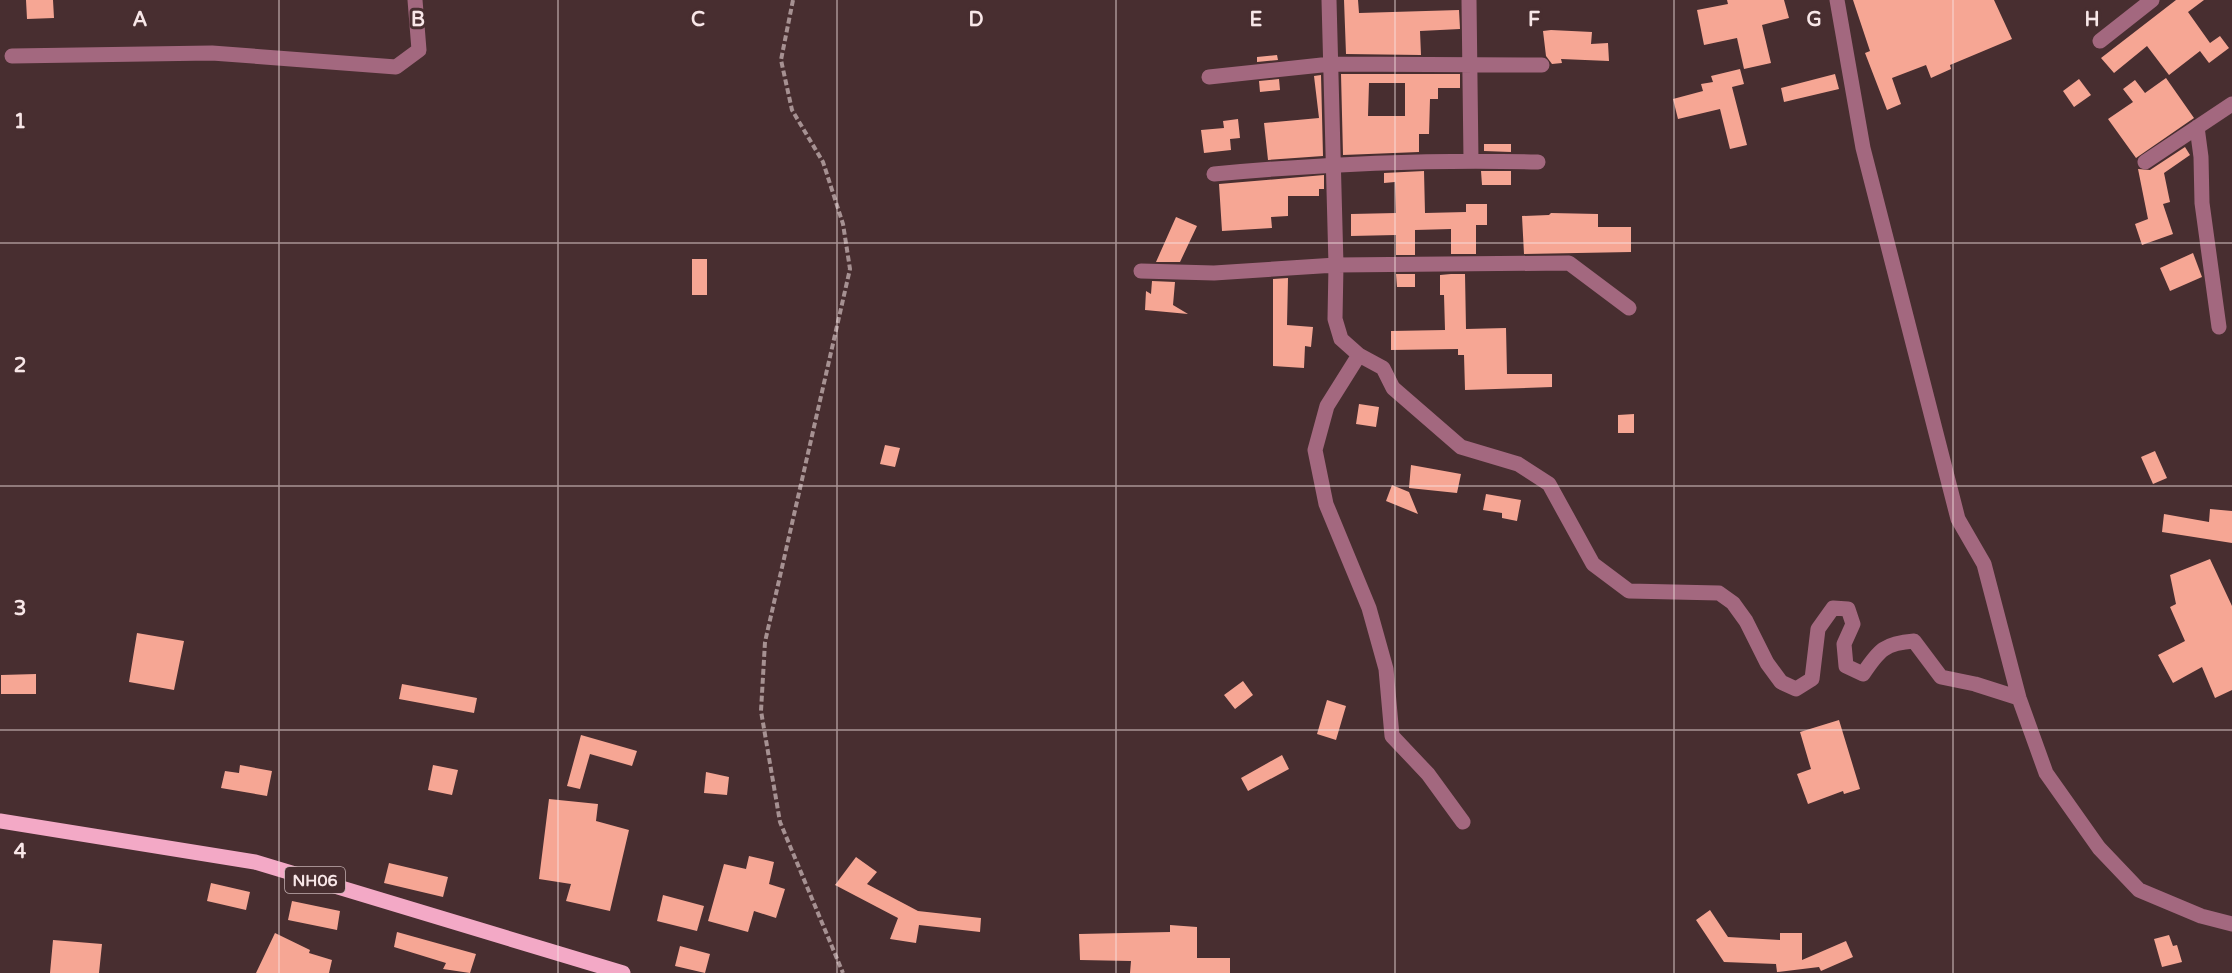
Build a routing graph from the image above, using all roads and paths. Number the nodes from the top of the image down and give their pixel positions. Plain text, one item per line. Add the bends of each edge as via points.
1 (415, 0) edge
2 (793, 0) edge
3 (1329, 0) edge
4 (1469, 0) edge
5 (1837, 0) edge
6 (2152, 0) edge
7 (2100, 41) dead end
8 (12, 56) dead end
9 (1331, 64) junction
10 (1470, 64) junction
11 (1542, 65) dead end
12 (1209, 76) dead end
13 (2232, 104) edge
14 (2197, 127) junction
15 (1471, 160) junction
16 (1538, 162) dead end
17 (2145, 162) dead end
18 (1332, 163) junction
19 (1214, 174) dead end
20 (1336, 265) junction
21 (1141, 271) dead end
22 (1629, 308) dead end
23 (2218, 327) dead end
24 (1359, 355) junction
25 (2019, 698) junction
26 (0, 821) edge
27 (1463, 822) dead end
28 (2232, 924) edge
29 (623, 973) edge
30 (843, 973) edge

1 - 8 street via 418,50 396,67 212,53
2 - 30 path via 781,60 783,70 792,110 823,162 843,224 850,269 765,642 761,711 780,822
3 - 9 street
4 - 10 street
5 - 25 street via 1863,148 1958,519 1984,564
6 - 7 street
9 - 10 street
9 - 12 street
9 - 18 street
10 - 11 street
10 - 15 street
13 - 14 street
14 - 17 street
14 - 23 street
15 - 16 street
15 - 18 street
18 - 19 street
18 - 20 street
20 - 21 street via 1214,273
20 - 22 street via 1569,263
20 - 24 street via 1335,319 1341,339
24 - 25 street via 1383,368 1393,388 1461,447 1518,465 1549,484 1593,564 1629,591 1719,592 1733,603 1781,682 1796,689 1812,679 1818,629 1833,608 1848,609 1853,624 1844,644 1846,666 1863,674 1878,652 1895,642 1914,641 1941,676
24 - 27 street via 1327,406 1315,450 1326,504 1369,608 1386,669 1392,736 1428,774
25 - 28 street via 2046,773 2099,848 2139,890 2201,916
26 - 29 main road, NH06 via 255,862

